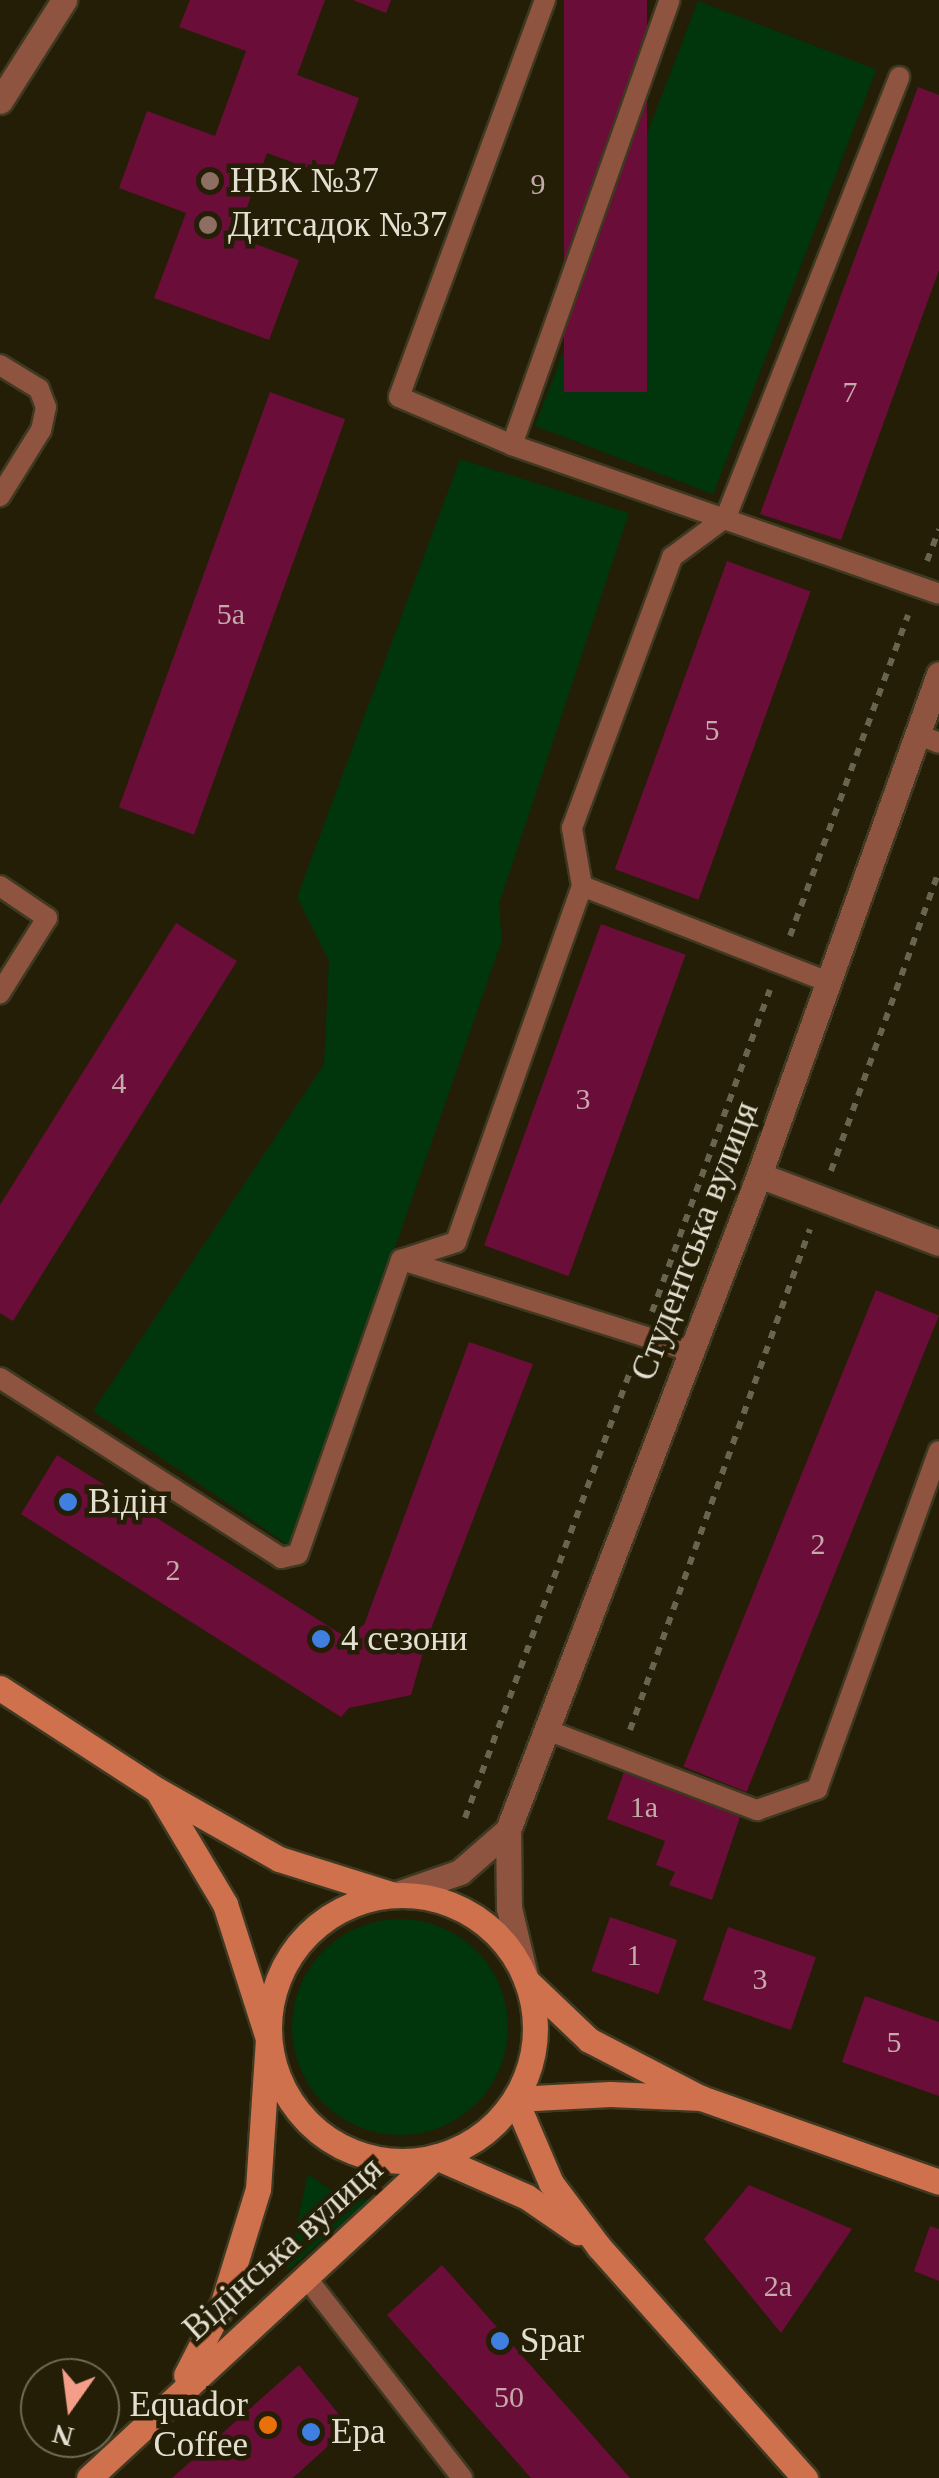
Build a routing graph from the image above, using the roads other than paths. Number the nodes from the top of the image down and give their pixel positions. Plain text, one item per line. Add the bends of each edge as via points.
1 (64, 0) edge
2 (545, 0) edge
3 (670, 0) edge
4 (899, 77) dead end
5 (0, 101) edge
6 (0, 364) edge
7 (512, 445) junction
8 (0, 496) edge
9 (726, 517) junction
10 (939, 594) edge
11 (939, 674) edge
12 (928, 739) edge
13 (0, 886) edge
14 (582, 886) junction
15 (826, 982) junction
16 (0, 993) edge
17 (758, 1175) junction
18 (939, 1243) edge
19 (401, 1260) junction
20 (691, 1351) junction
21 (0, 1378) edge
22 (939, 1451) edge
23 (0, 1688) edge
24 (547, 1730) junction
25 (156, 1790) junction
26 (508, 1830) junction
27 (394, 1895) junction
28 (526, 1980) junction
29 (268, 2038) junction
30 (701, 2098) junction
31 (515, 2100) junction
32 (436, 2157) junction
33 (939, 2182) edge
34 (598, 2247) junction
35 (306, 2276) junction
36 (178, 2392) junction
37 (449, 2474) edge
38 (88, 2478) edge
39 (805, 2478) edge

1 - 5 street
2 - 7 lane via 399,397
3 - 7 lane
4 - 9 lane
6 - 8 lane via 38,389 46,407 41,430
7 - 9 lane
9 - 10 lane
9 - 14 lane via 672,557 572,828
11 - 12 street, Студентська вулиця
12 - 15 street, Студентська вулиця
13 - 16 lane via 47,918
14 - 15 lane
14 - 19 lane via 456,1242
15 - 17 street, Студентська вулиця
17 - 18 street
17 - 20 street, Студентська вулиця
19 - 20 lane
19 - 21 lane via 298,1554 281,1558
20 - 24 street, Студентська вулиця
22 - 24 lane via 818,1789 757,1810
23 - 25 main road
24 - 26 street, Студентська вулиця
25 - 27 main road via 279,1859
25 - 29 main road via 224,1904
26 - 27 street via 460,1872
26 - 28 street via 509,1908
27 - 28 main road via 460,1908 499,1939
27 - 29 main road via 328,1918 288,1957 271,1996
28 - 30 main road via 589,2040
28 - 31 main road via 535,2041
29 - 32 main road via 277,2076 296,2110 324,2137 358,2155 397,2162
29 - 36 main road, Відінська вулиця via 258,2189 224,2302
30 - 31 main road
30 - 33 main road
31 - 32 main road via 466,2146
31 - 34 main road via 551,2183
32 - 34 main road via 527,2198
32 - 35 main road, Відінська вулиця
34 - 39 main road
35 - 36 main road, Відінська вулиця
35 - 37 lane
36 - 38 main road, Відінська вулиця

